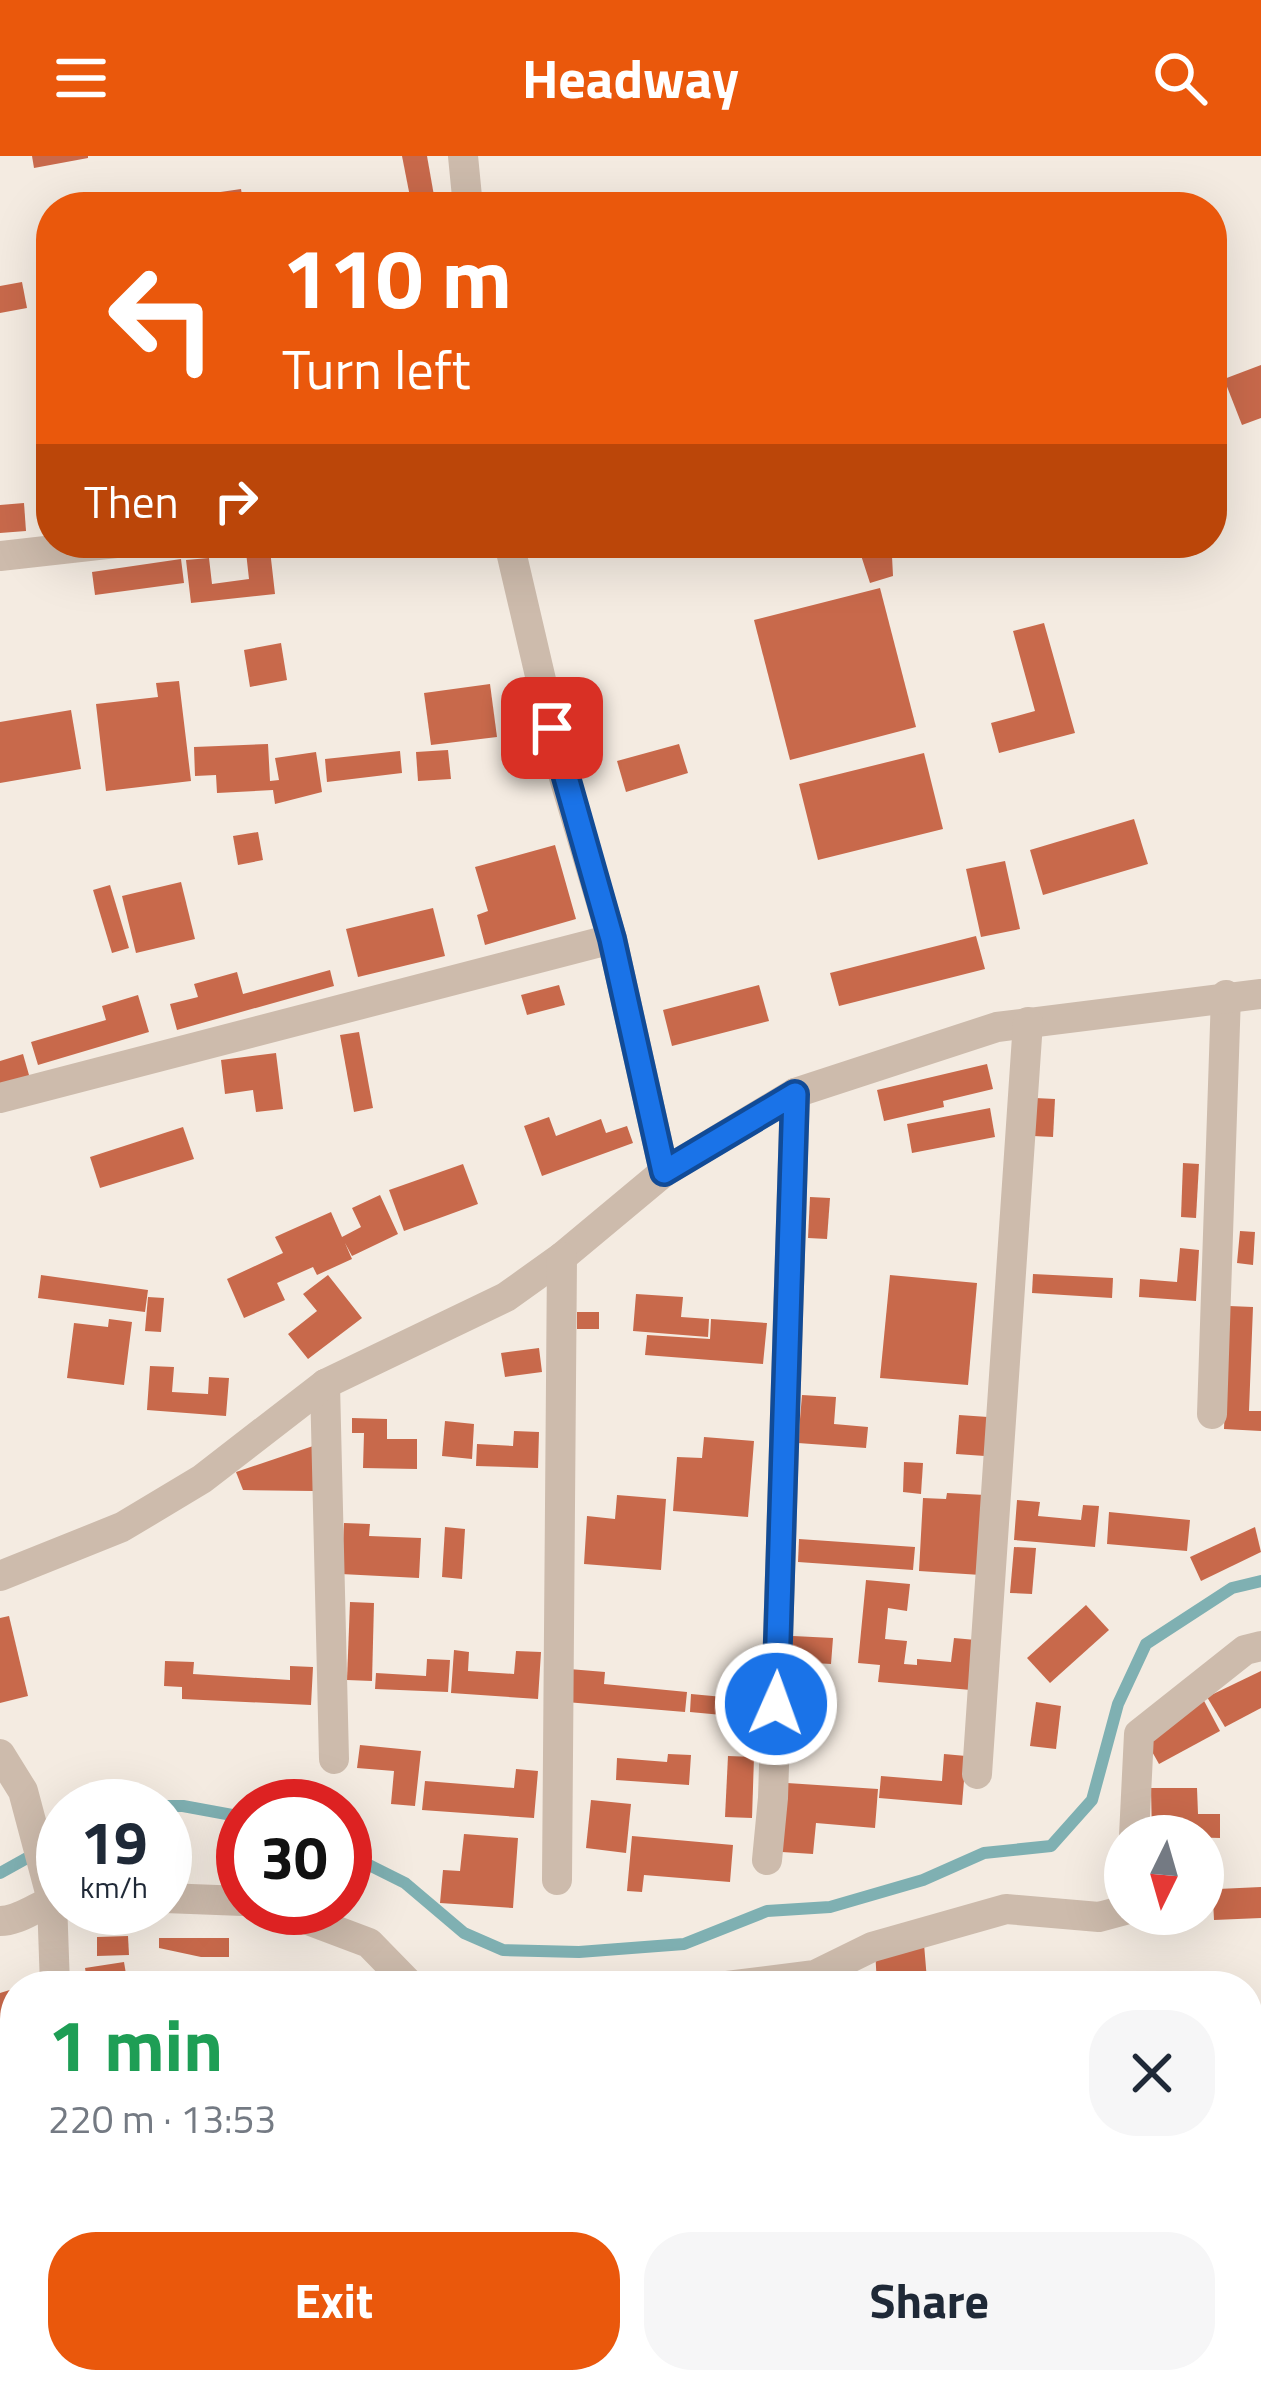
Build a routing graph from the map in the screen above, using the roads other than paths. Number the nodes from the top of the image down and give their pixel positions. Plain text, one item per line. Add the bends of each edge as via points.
1 (463, 156) edge
2 (467, 192) edge
3 (36, 552) edge
4 (0, 556) edge
5 (513, 558) edge
6 (612, 939) junction
7 (1261, 994) edge
8 (1226, 995) junction
9 (1028, 1022) junction
10 (795, 1094) junction
11 (0, 1098) edge
12 (664, 1172) junction
13 (562, 1257) junction
14 (326, 1384) junction
15 (1212, 1414) dead end
16 (0, 1576) edge
17 (1261, 1646) edge
18 (0, 1754) edge
19 (334, 1759) dead end
20 (976, 1774) dead end
21 (1135, 1815) edge
22 (36, 1833) edge
23 (767, 1860) dead end
24 (556, 1880) dead end
25 (36, 1910) edge
26 (1104, 1916) edge
27 (0, 1921) edge
28 (57, 1935) edge
29 (350, 1935) edge
30 (56, 1971) edge
31 (397, 1971) edge
32 (832, 1971) edge

1 - 2 street
3 - 4 street
5 - 6 street
6 - 11 street
6 - 12 street
7 - 8 street
8 - 9 street
8 - 15 street
9 - 10 street
9 - 20 street
10 - 12 street
10 - 23 street
12 - 13 street
13 - 14 street via 506,1297
13 - 24 street
14 - 16 street via 202,1479 122,1528
14 - 19 street
17 - 21 street via 1245,1650 1139,1734
18 - 22 street
25 - 27 street
26 - 32 street via 1006,1909 872,1947
28 - 30 street
29 - 31 street via 369,1942

